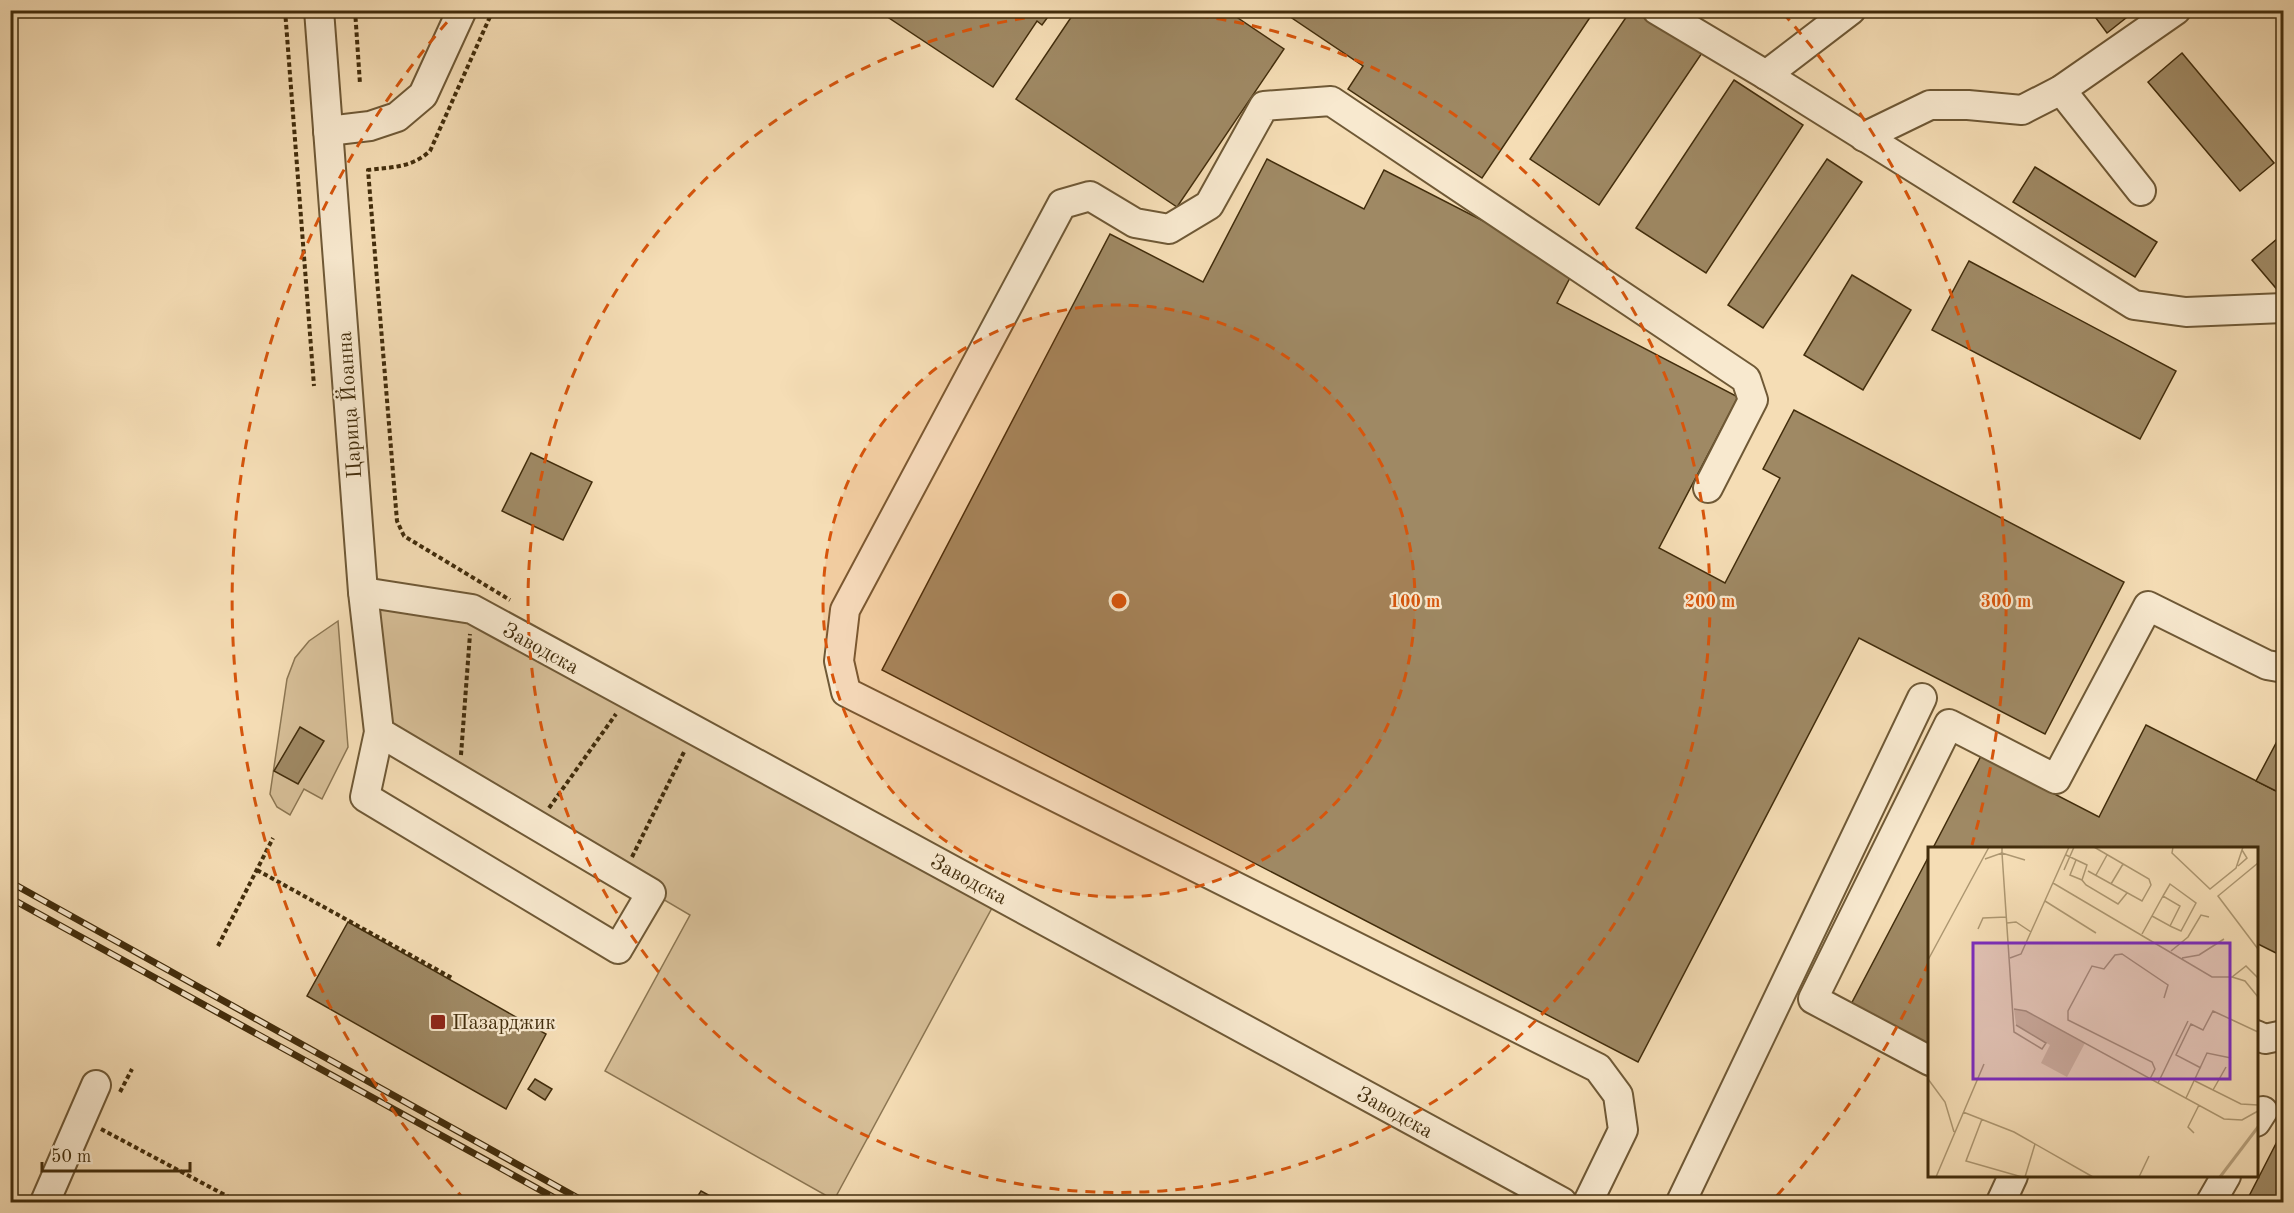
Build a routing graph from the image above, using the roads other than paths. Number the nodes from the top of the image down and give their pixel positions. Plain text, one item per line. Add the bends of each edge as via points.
1 (319, 10) edge
2 (462, 10) edge
3 (1657, 10) edge
4 (1851, 10) edge
5 (2176, 10) edge
6 (1766, 75) junction
7 (2061, 90) junction
8 (328, 131) junction
9 (1864, 137) junction
10 (2141, 191) dead end
11 (2283, 308) edge
12 (1708, 488) dead end
13 (363, 592) junction
14 (2283, 668) edge
15 (1922, 698) dead end
16 (379, 732) junction
17 (2283, 1035) edge
18 (2258, 1036) edge
19 (1928, 1060) edge
20 (96, 1085) dead end
21 (2013, 1177) edge
22 (2225, 1177) edge
23 (45, 1203) edge
24 (1562, 1203) edge
25 (1588, 1203) edge
26 (1681, 1203) edge
27 (2001, 1203) edge
28 (2211, 1203) edge

1 - 8 street, Царица Йоанна
2 - 8 street via 423,95 397,117 370,126
3 - 6 street
4 - 6 street
5 - 7 street
6 - 9 street
7 - 9 street via 2022,110 1930,105
7 - 10 street
8 - 13 street, Царица Йоанна
9 - 11 street via 2134,305 2186,312
12 - 25 street via 1753,400 1746,379 1331,101 1264,106 1209,205 1169,229 1135,224 1090,196 1062,204 845,610 838,661 846,692 1598,1068 1618,1095 1623,1130
13 - 16 street, Царица Йоанна
13 - 24 street, Заводска via 472,609
14 - 19 street via 2267,665 2148,606 2056,778 1949,724 1813,999
15 - 26 street
16 - 16 street, Царица Йоанна via 364,797 618,949 651,893
17 - 18 street via 2265,1039
20 - 23 street
21 - 27 street
22 - 28 street

